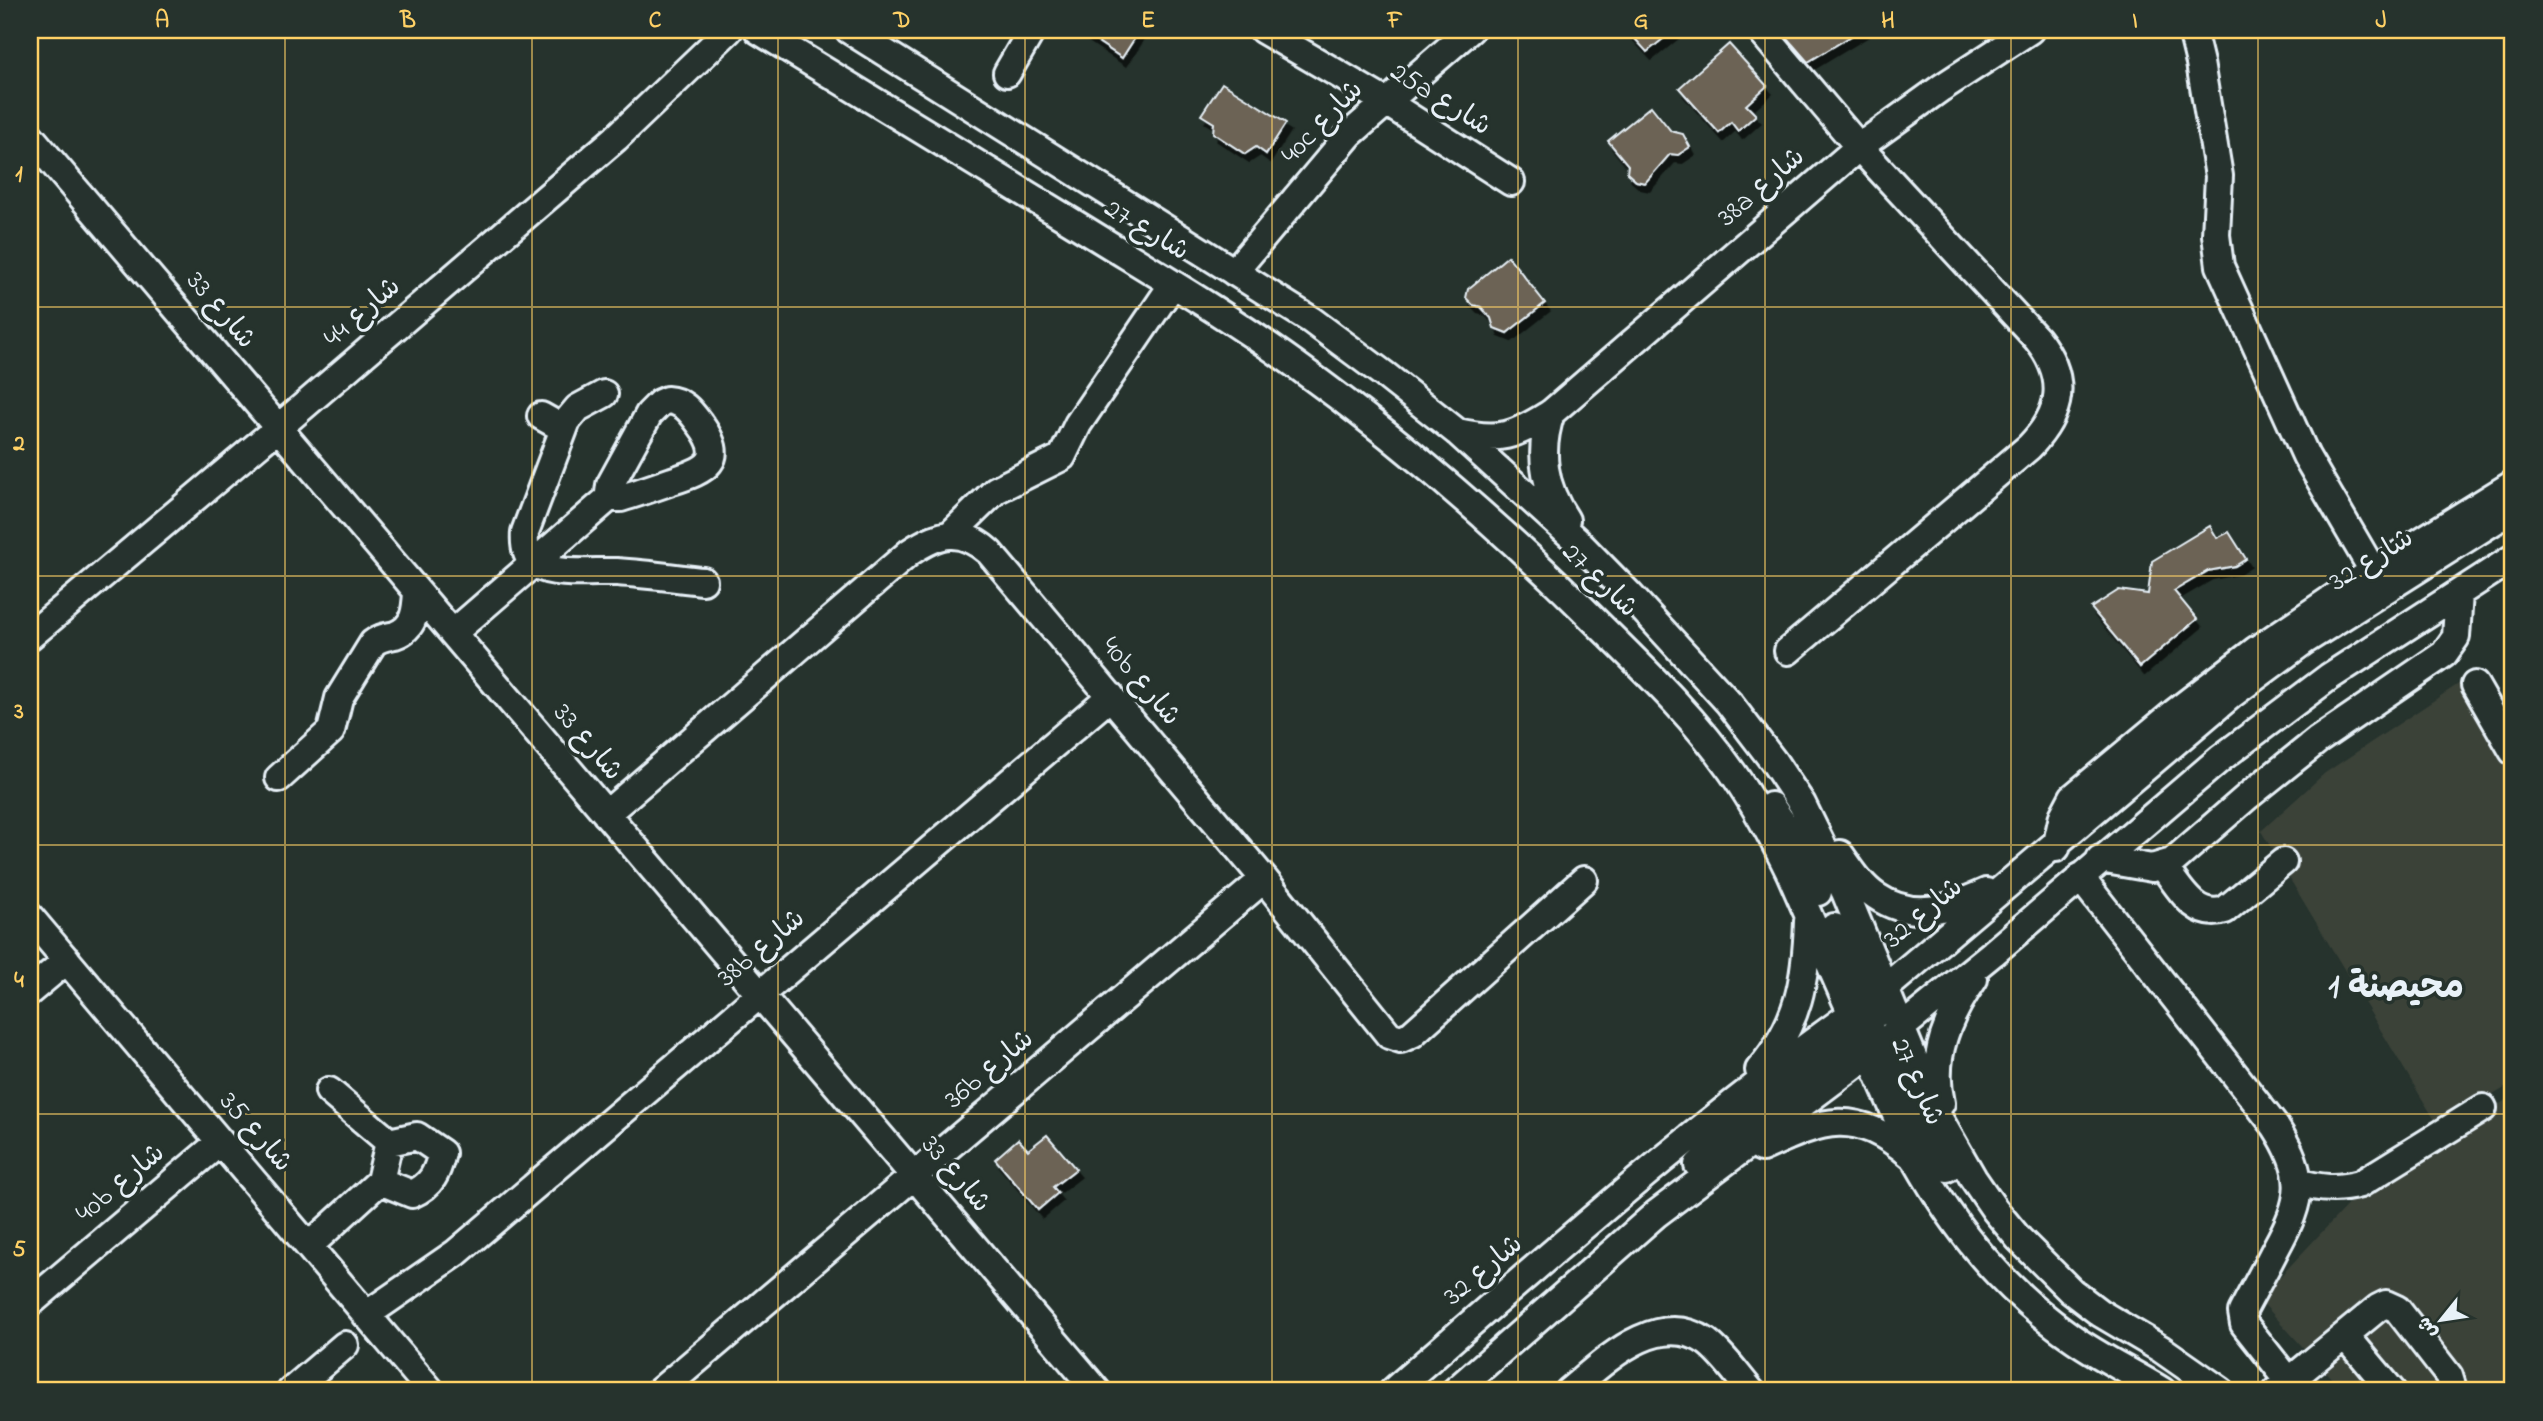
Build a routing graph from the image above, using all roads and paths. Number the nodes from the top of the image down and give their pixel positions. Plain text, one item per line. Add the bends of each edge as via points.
1 (729, 30) edge
2 (758, 30) edge
3 (849, 30) edge
4 (1032, 30) edge
5 (1263, 30) edge
6 (1470, 30) edge
7 (1760, 30) edge
8 (2030, 30) edge
9 (2192, 30) edge
10 (1007, 73) dead end
11 (1386, 102) junction
12 (30, 136) edge
13 (1859, 147) junction
14 (1511, 182) dead end
15 (1234, 272) junction
16 (1173, 284) junction
17 (604, 394) dead end
18 (1551, 413) junction
19 (278, 428) junction
20 (1457, 432) junction
21 (2513, 484) edge
22 (611, 496) dead end
23 (2513, 509) edge
24 (950, 535) junction
25 (1577, 541) junction
26 (2513, 558) edge
27 (534, 563) junction
28 (2373, 571) junction
29 (704, 581) dead end
30 (417, 592) junction
31 (2459, 593) junction
32 (453, 633) junction
33 (30, 636) edge
34 (1788, 651) dead end
35 (2475, 685) dead end
36 (1111, 696) junction
37 (2513, 751) edge
38 (1732, 772) junction
39 (279, 778) dead end
40 (1802, 804) junction
41 (606, 814) junction
42 (2058, 844) junction
43 (2101, 859) junction
44 (2283, 862) dead end
45 (2163, 866) junction
46 (2081, 877) junction
47 (1264, 879) junction
48 (2016, 879) junction
49 (1584, 880) dead end
50 (1808, 912) junction
51 (30, 917) edge
52 (1993, 953) junction
53 (67, 960) junction
54 (30, 991) edge
55 (759, 993) junction
56 (1877, 1021) junction
57 (329, 1091) dead end
58 (1728, 1106) junction
59 (2483, 1108) dead end
60 (220, 1142) junction
61 (389, 1142) junction
62 (1953, 1145) junction
63 (1916, 1160) junction
64 (1722, 1166) junction
65 (914, 1176) junction
66 (380, 1181) junction
67 (2298, 1182) junction
68 (1656, 1214) junction
69 (2019, 1239) junction
70 (310, 1245) junction
71 (30, 1303) edge
72 (374, 1323) junction
73 (2346, 1336) junction
74 (345, 1345) dead end
75 (2282, 1386) edge
76 (291, 1391) edge
77 (431, 1391) edge
78 (660, 1391) edge
79 (1097, 1391) edge
80 (1392, 1391) edge
81 (1455, 1391) edge
82 (1569, 1391) edge
83 (1751, 1391) edge
84 (2162, 1391) edge
85 (2221, 1391) edge
86 (2392, 1391) edge
87 (2449, 1391) edge

1 - 19 street, شارع 44 via 616,138
2 - 16 street, شارع 27
3 - 15 street, شارع 27
4 - 10 street
5 - 11 street, 25a شارع
6 - 11 street, 40c شارع
7 - 13 street
8 - 13 street, 38a شارع
9 - 28 street via 2219,176 2216,235 2220,266 2306,456
11 - 14 street, 25a شارع
11 - 15 street, 40c شارع via 1350,134
12 - 19 street, شارع 33
13 - 18 street, 38a شارع
13 - 34 street via 2043,347 2056,374 2058,395 2049,423 2029,447
15 - 20 street, شارع 27 via 1311,320
16 - 24 street via 1078,424 1062,457 996,490
16 - 38 street, شارع 27 via 1290,360 1450,485 1645,669
17 - 27 street via 553,422 525,532 524,543
18 - 20 street, 38a شارع via 1501,437
18 - 25 street via 1545,432 1544,470 1557,507
19 - 30 street, شارع 33
19 - 33 street, شارع 44
20 - 25 street, شارع 27
21 - 28 street
22 - 27 street
23 - 42 street, شارع 32 via 2268,667
24 - 36 street, 40b شارع via 978,542 989,552
24 - 41 street via 935,537 910,552
25 - 40 street, شارع 27 via 1729,704
26 - 31 street, شارع 32
27 - 29 street via 547,570
27 - 32 street
28 - 42 street via 2256,650 2081,790 2063,816
30 - 32 street, شارع 33
30 - 39 street via 412,621 406,629 373,643 339,698 331,731
31 - 43 street, شارع 32 via 2283,709
31 - 45 street via 2456,637 2444,654 2318,740
32 - 41 street, شارع 33
35 - 37 street
36 - 47 street, 40b شارع
36 - 55 street, 38b شارع
38 - 50 street, شارع 27 via 1768,828
38 - 56 street via 1766,801 1793,838
40 - 48 street via 1860,881 1875,896 1896,906 1938,910
40 - 56 street, شارع 27 via 1840,881
41 - 55 street, شارع 33
42 - 48 street, شارع 32
42 - 56 street via 2025,889
43 - 45 street
43 - 46 street, شارع 32
44 - 45 street via 2217,913 2199,909
46 - 52 street, شارع 32
46 - 67 street via 2275,1126 2295,1162
47 - 49 street, 40b شارع via 1385,1031 1401,1039
47 - 65 street, 36b شارع
48 - 56 street, شارع 32
50 - 56 street, شارع 27
50 - 58 street via 1804,980 1786,1034
51 - 53 street, شارع 35
52 - 56 street, شارع 32
52 - 62 street via 1959,1001 1942,1041 1937,1077
53 - 54 street
53 - 60 street, شارع 35
55 - 65 street, شارع 33
55 - 72 street, 38b شارع via 456,1253 426,1289
56 - 58 street, شارع 32
56 - 62 street, شارع 27 via 1926,1088
56 - 63 street, شارع 27
56 - 64 street, شارع 32
56 - 68 street via 1811,1068 1717,1147
56 - 69 street via 1916,1115 1949,1171 1979,1210
57 - 61 street
58 - 80 street, شارع 32
59 - 67 street via 2360,1184 2328,1189
60 - 70 street, شارع 35
60 - 71 street, 40b شارع
61 - 66 street
61 - 66 street via 417,1136 442,1153 434,1179 425,1189 412,1194
62 - 69 street, شارع 27
63 - 64 street via 1874,1129 1835,1122 1805,1129
63 - 84 street, شارع 27 via 1953,1221 1998,1276 2071,1337
64 - 68 street, شارع 32
65 - 78 street, 36b شارع
65 - 79 street, شارع 33
66 - 70 street
67 - 75 street via 2291,1222 2242,1312 2244,1324
68 - 81 street, شارع 32
69 - 85 street, شارع 27 via 2100,1313
70 - 72 street, شارع 35
72 - 77 street, شارع 35
73 - 75 street
73 - 86 street
73 - 87 street via 2382,1305 2394,1306 2449,1376
74 - 76 street
82 - 83 street via 1632,1341 1670,1332 1709,1343

